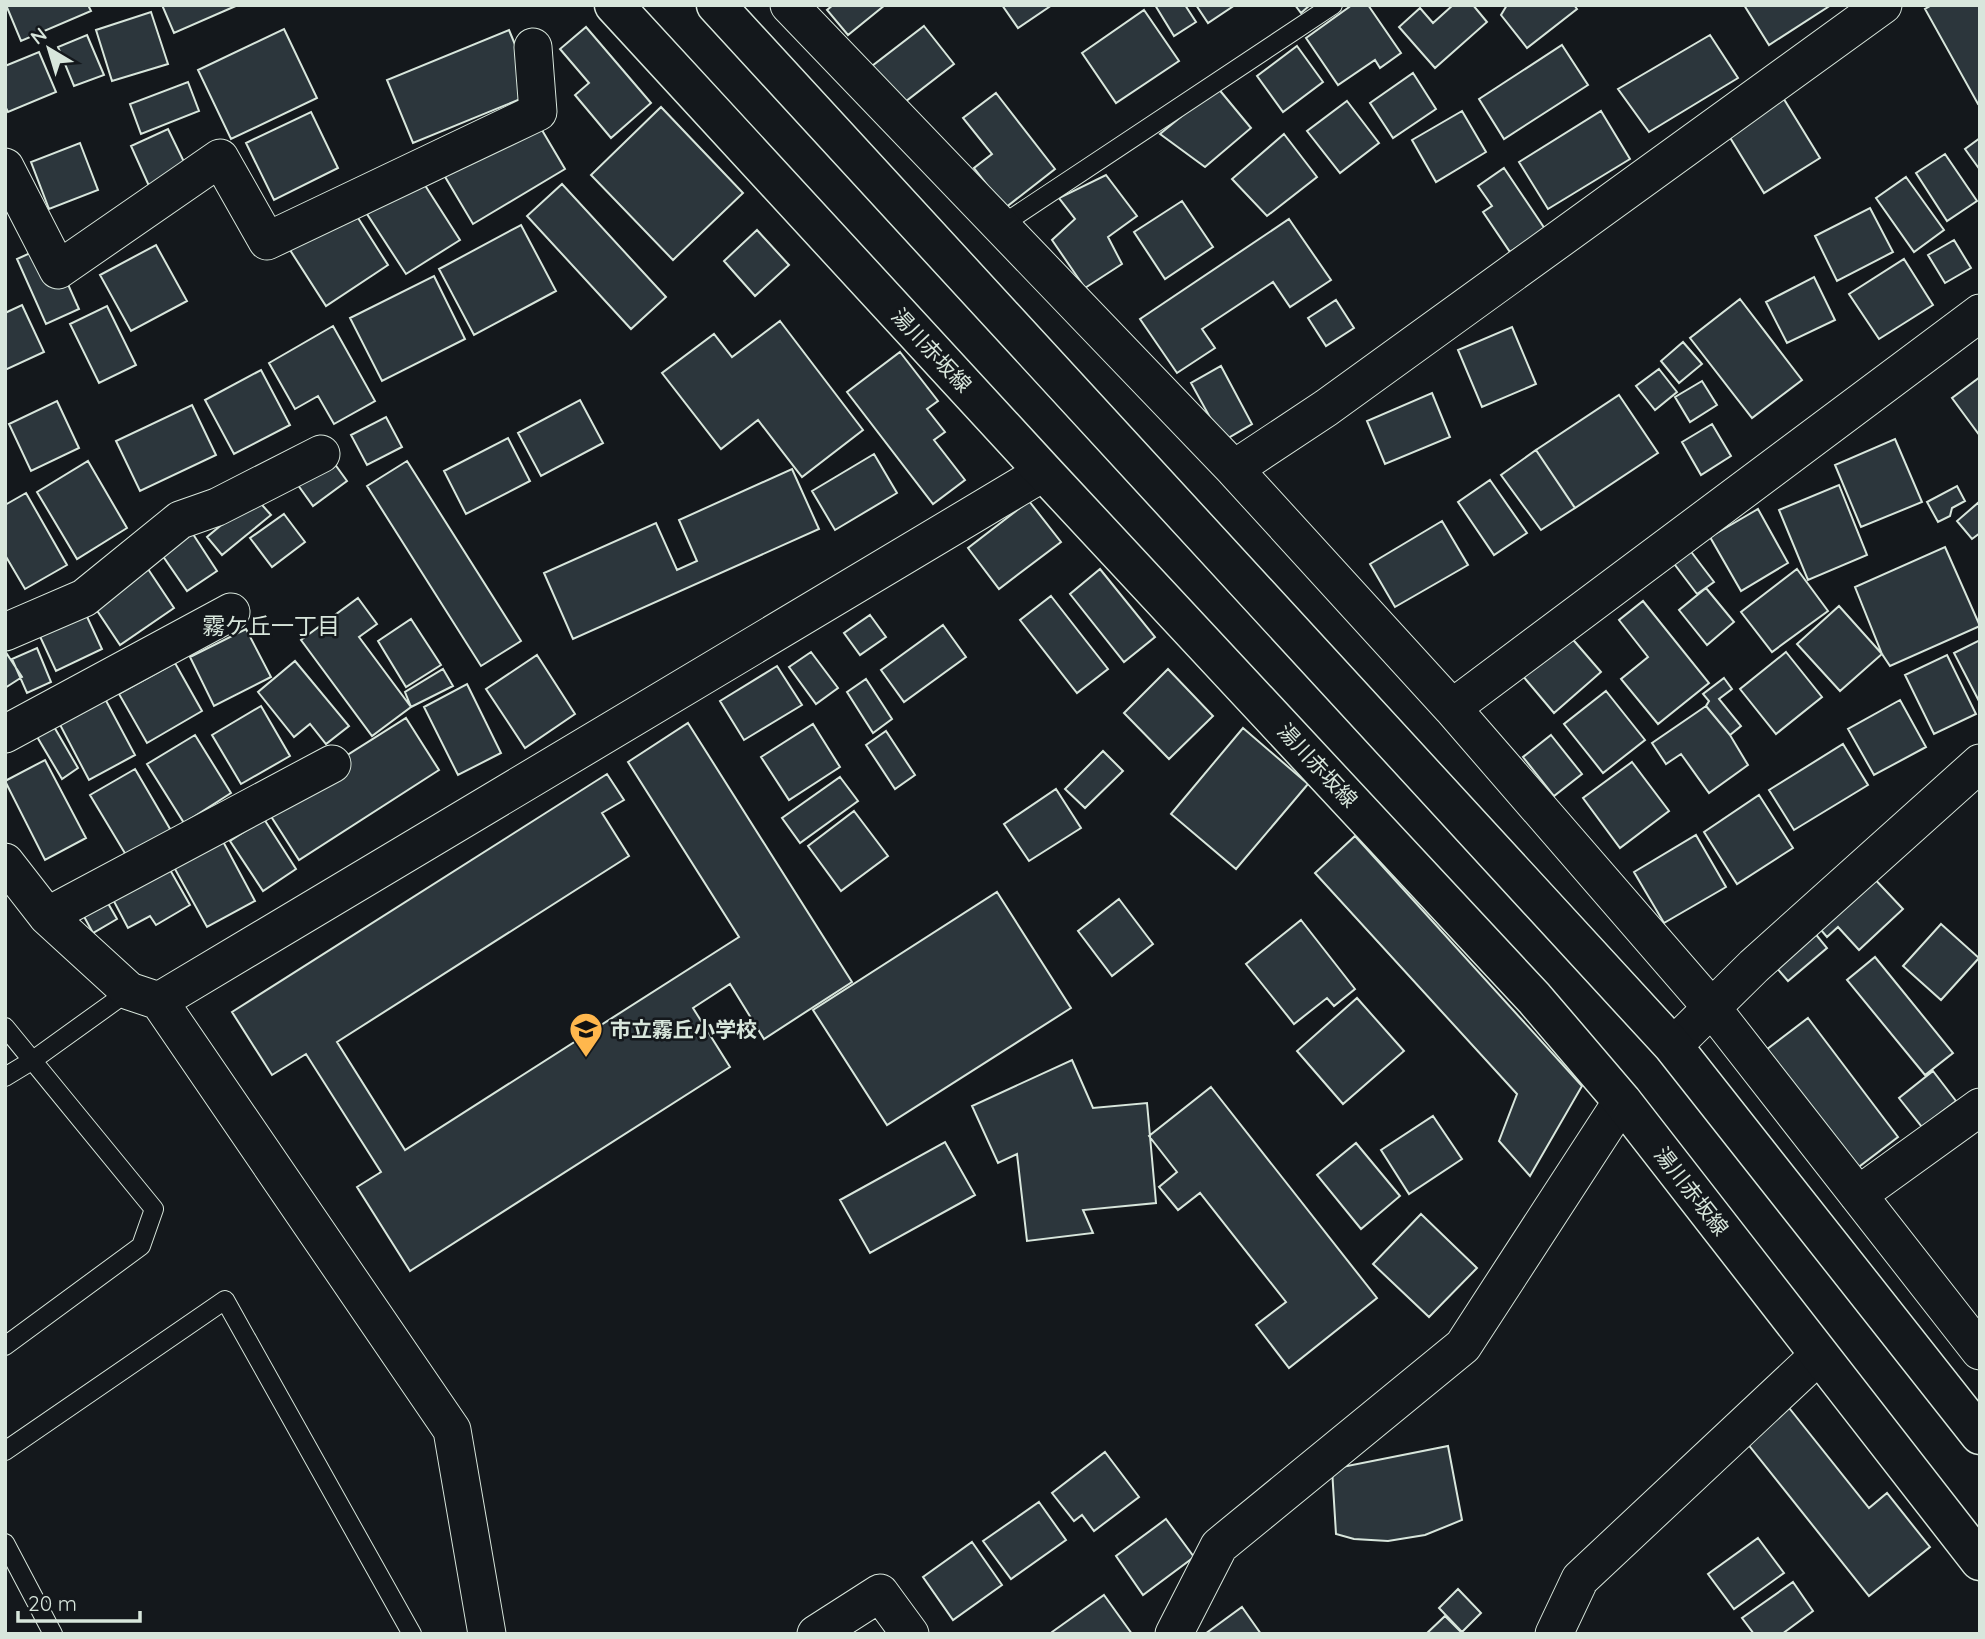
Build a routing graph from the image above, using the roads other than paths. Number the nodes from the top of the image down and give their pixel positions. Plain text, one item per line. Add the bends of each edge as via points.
1 (614, 5) edge
2 (716, 5) edge
3 (789, 5) edge
4 (1333, 5) edge
5 (1883, 5) edge
6 (533, 47) dead end
7 (5, 167) edge
8 (1000, 226) junction
9 (1980, 313) edge
10 (321, 454) dead end
11 (1234, 469) junction
12 (1044, 472) junction
13 (231, 612) dead end
14 (5, 632) edge
15 (1452, 708) junction
16 (5, 734) edge
17 (1980, 763) edge
18 (332, 764) dead end
19 (5, 862) edge
20 (47, 916) junction
21 (144, 996) junction
22 (1712, 1008) junction
23 (5, 1027) edge
24 (1673, 1046) junction
25 (33, 1060) junction
26 (5, 1077) edge
27 (1622, 1101) junction
28 (1980, 1107) edge
29 (1858, 1195) junction
30 (5, 1346) edge
31 (1980, 1351) edge
32 (1819, 1355) junction
33 (1980, 1435) edge
34 (5, 1451) edge
35 (5, 1543) edge
36 (1980, 1561) edge
37 (52, 1634) edge
38 (412, 1634) edge
39 (487, 1634) edge
40 (816, 1634) edge
41 (910, 1634) edge
42 (1174, 1634) edge
43 (1554, 1634) edge

1 - 12 main road, 湯川赤坂線
2 - 24 main road
3 - 8 street
4 - 8 lane
5 - 11 street via 1326,408
6 - 7 street via 538,113 267,241 220,158 58,270
8 - 11 street
9 - 15 street
10 - 14 street via 217,507 180,520 84,598
11 - 15 street
12 - 21 street
12 - 27 main road, 湯川赤坂線 via 1534,998
13 - 16 street
15 - 22 street
17 - 22 street
18 - 20 street
19 - 20 street
20 - 21 street
21 - 25 lane
21 - 39 street via 452,1430
22 - 24 street
22 - 29 street
23 - 25 lane
24 - 33 main road
25 - 26 lane
25 - 30 lane via 155,1209 141,1246
27 - 32 main road, 湯川赤坂線
27 - 42 street via 1463,1346 1219,1546
28 - 29 street
29 - 31 street
32 - 36 main road, 湯川赤坂線
32 - 43 street via 1580,1579
34 - 38 lane via 226,1300
35 - 37 lane
40 - 41 street via 880,1592

